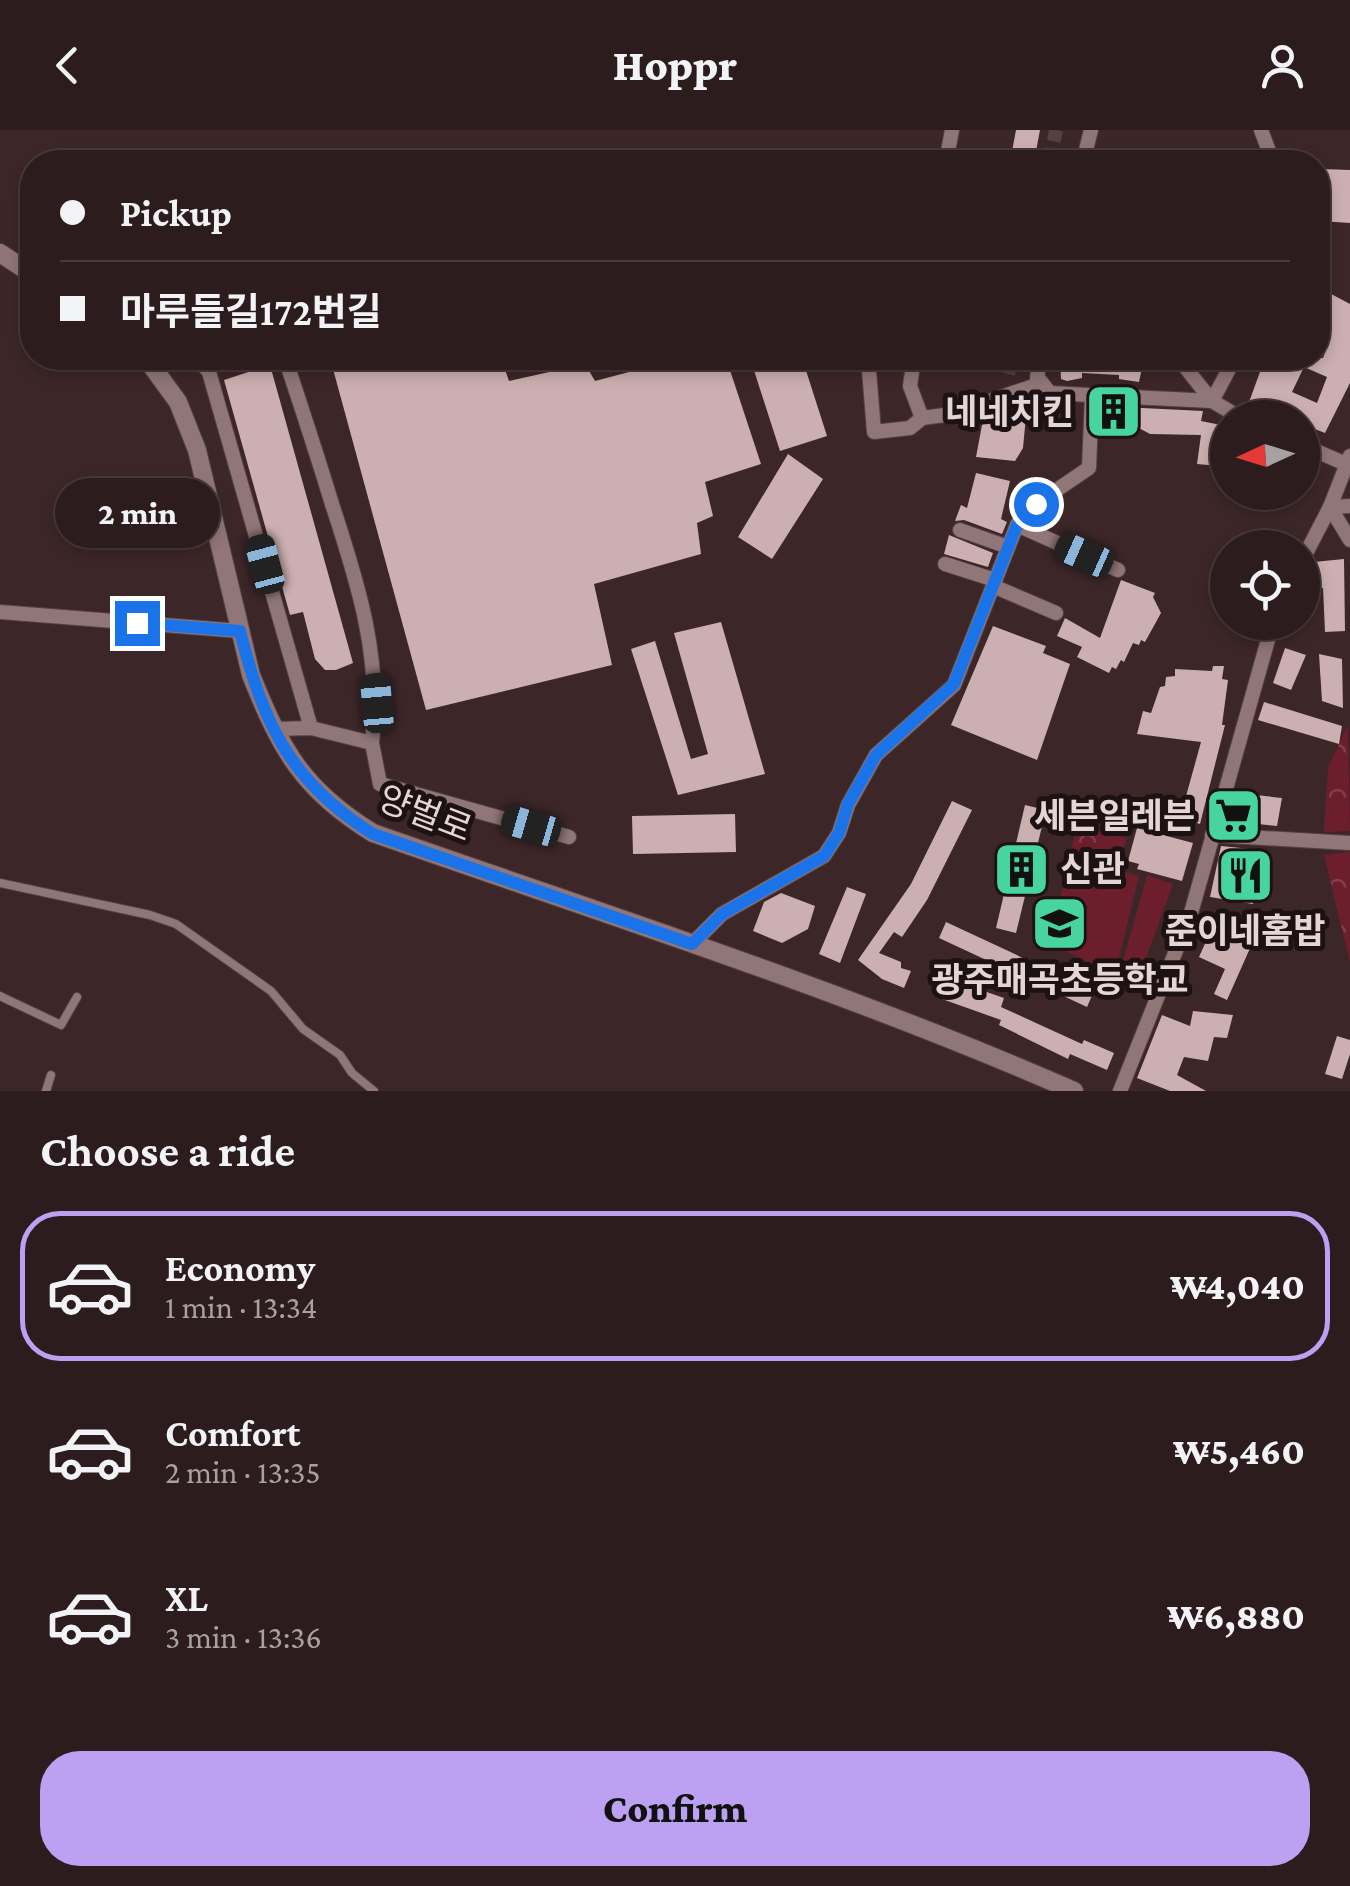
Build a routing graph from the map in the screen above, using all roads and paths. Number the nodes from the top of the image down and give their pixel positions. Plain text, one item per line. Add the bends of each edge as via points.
1 (155, 370) edge
2 (207, 370) edge
3 (289, 370) edge
4 (869, 370) edge
5 (912, 370) edge
6 (1038, 370) edge
7 (1187, 370) edge
8 (1229, 370) edge
9 (1042, 382) junction
10 (1092, 395) junction
11 (1210, 400) edge
12 (1213, 400) edge
13 (1210, 402) edge
14 (922, 418) junction
15 (1320, 451) edge
16 (1348, 460) edge
17 (1350, 506) edge
18 (1330, 507) junction
19 (1017, 525) junction
20 (960, 530) dead end
21 (1318, 530) edge
22 (1350, 540) edge
23 (1008, 548) junction
24 (945, 564) dead end
25 (1118, 570) dead end
26 (994, 583) junction
27 (0, 612) edge
28 (1056, 613) dead end
29 (240, 631) junction
30 (1268, 640) edge
31 (311, 728) junction
32 (274, 729) junction
33 (372, 743) junction
34 (1212, 835) junction
35 (569, 836) dead end
36 (1350, 843) edge
37 (0, 883) edge
38 (692, 944) junction
39 (0, 996) edge
40 (78, 997) dead end
41 (51, 1075) dead end
42 (46, 1091) edge
43 (374, 1091) edge
44 (1074, 1091) edge
45 (1120, 1091) edge

1 - 29 street, 양벌로 via 178,402 198,450
2 - 31 street
3 - 33 street via 361,592 377,703
4 - 14 street via 874,432 910,428
5 - 14 street via 910,386
6 - 9 street
7 - 11 street
8 - 12 street
9 - 10 street via 1050,393
9 - 14 street
10 - 13 street
10 - 19 street via 1089,468
15 - 16 street
16 - 18 street
17 - 18 street
18 - 21 street
18 - 22 street
19 - 23 street
19 - 25 street
20 - 23 street
23 - 26 street
24 - 26 street
26 - 28 street
26 - 38 street via 954,684 876,755 824,856 722,914
27 - 29 street
29 - 32 street, 양벌로
30 - 34 street
31 - 32 street
31 - 33 street
32 - 38 street, 양벌로 via 315,791 373,834
33 - 35 street via 380,784
34 - 36 street
34 - 45 street via 1191,913
37 - 43 lane via 176,924 272,991
38 - 44 street, 양벌로
39 - 40 lane via 61,1025
41 - 42 lane

